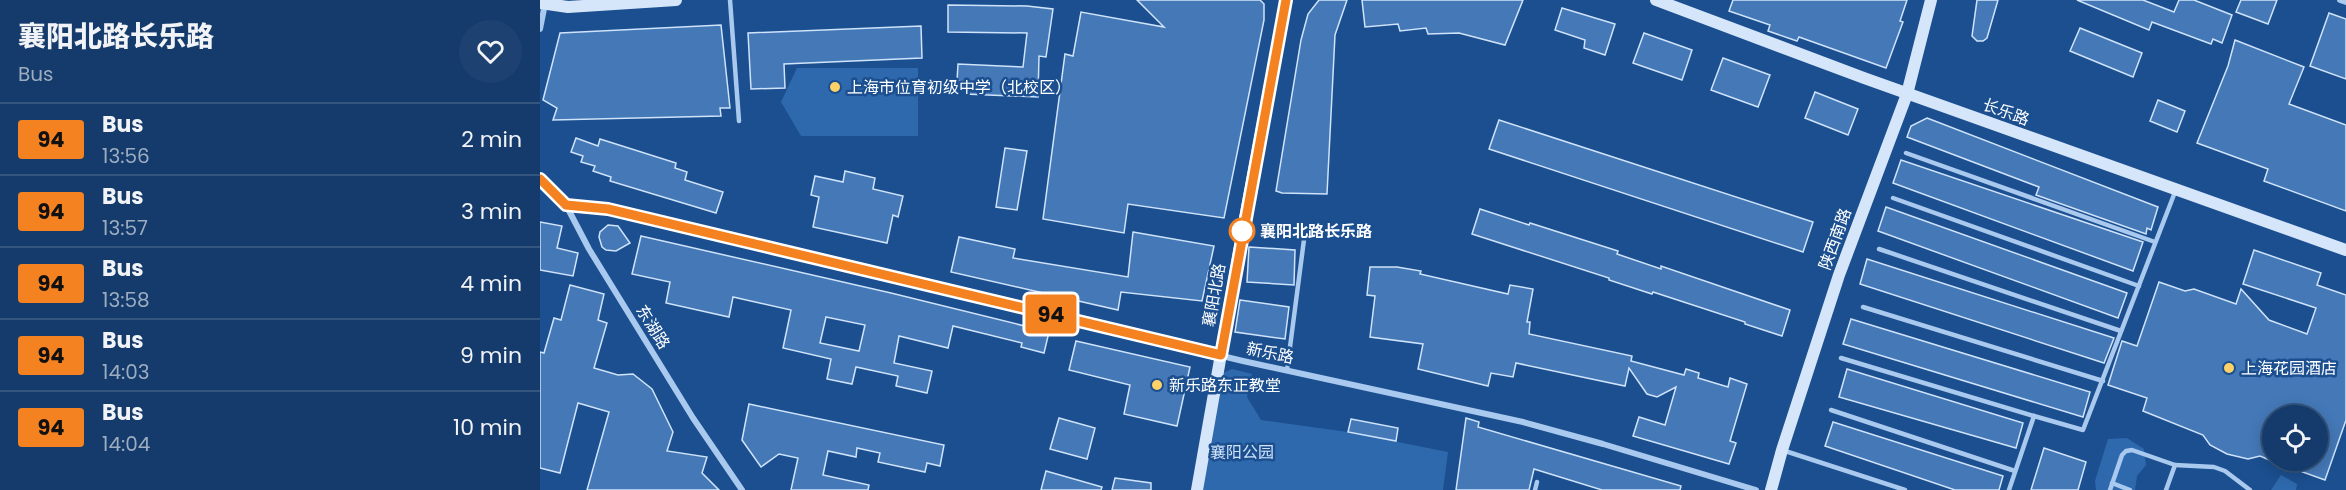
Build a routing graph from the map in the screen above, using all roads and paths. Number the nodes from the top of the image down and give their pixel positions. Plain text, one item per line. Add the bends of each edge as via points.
1 (676, 0) edge
2 (730, 0) edge
3 (1286, 0) edge
4 (1656, 0) edge
5 (1931, 0) edge
6 (2340, 0) edge
7 (544, 2) edge
8 (2346, 2) edge
9 (540, 29) edge
10 (1907, 94) junction
11 (740, 121) dead end
12 (1906, 153) dead end
13 (540, 179) edge
14 (2176, 189) junction
15 (1893, 198) dead end
16 (566, 205) junction
17 (1305, 232) dead end
18 (2155, 242) junction
19 (1879, 249) dead end
20 (2346, 250) edge
21 (2139, 286) junction
22 (1863, 307) dead end
23 (2121, 331) junction
24 (1221, 355) junction
25 (1841, 358) dead end
26 (1287, 370) junction
27 (2103, 381) junction
28 (1830, 410) dead end
29 (2034, 416) junction
30 (1782, 450) junction
31 (2175, 465) junction
32 (2016, 471) junction
33 (1537, 482) dead end
34 (2112, 483) junction
35 (742, 490) edge
36 (1197, 490) edge
37 (1535, 490) edge
38 (1756, 490) edge
39 (1771, 490) edge
40 (1905, 490) edge
41 (2009, 490) edge
42 (2110, 490) edge
43 (2130, 490) edge
44 (2166, 490) edge
45 (2250, 490) edge

1 - 7 street via 568,7
2 - 11 lane
3 - 24 street, 襄阳北路
4 - 10 street, 长乐路
5 - 10 street, 陕西南路
6 - 8 street
7 - 9 street
10 - 14 street, 长乐路
10 - 30 street, 陕西南路 via 1839,275
12 - 18 lane
13 - 16 street, 东湖路
14 - 18 lane
14 - 20 street, 长乐路
15 - 21 lane
16 - 24 street, 新乐路 via 608,209
16 - 35 street, 东湖路 via 650,349
17 - 26 lane
18 - 21 lane
19 - 23 lane
21 - 23 lane
22 - 27 lane
23 - 27 lane
24 - 26 street, 新乐路
24 - 36 street, 襄阳北路
25 - 29 lane
26 - 38 street, 新乐路 via 1523,422
27 - 29 lane via 2083,430
28 - 32 lane
29 - 32 lane
30 - 39 street, 陕西南路
30 - 40 lane
31 - 34 lane via 2126,451
31 - 44 lane
31 - 45 lane via 2214,467
32 - 41 lane
33 - 37 lane
34 - 42 lane
34 - 43 lane

